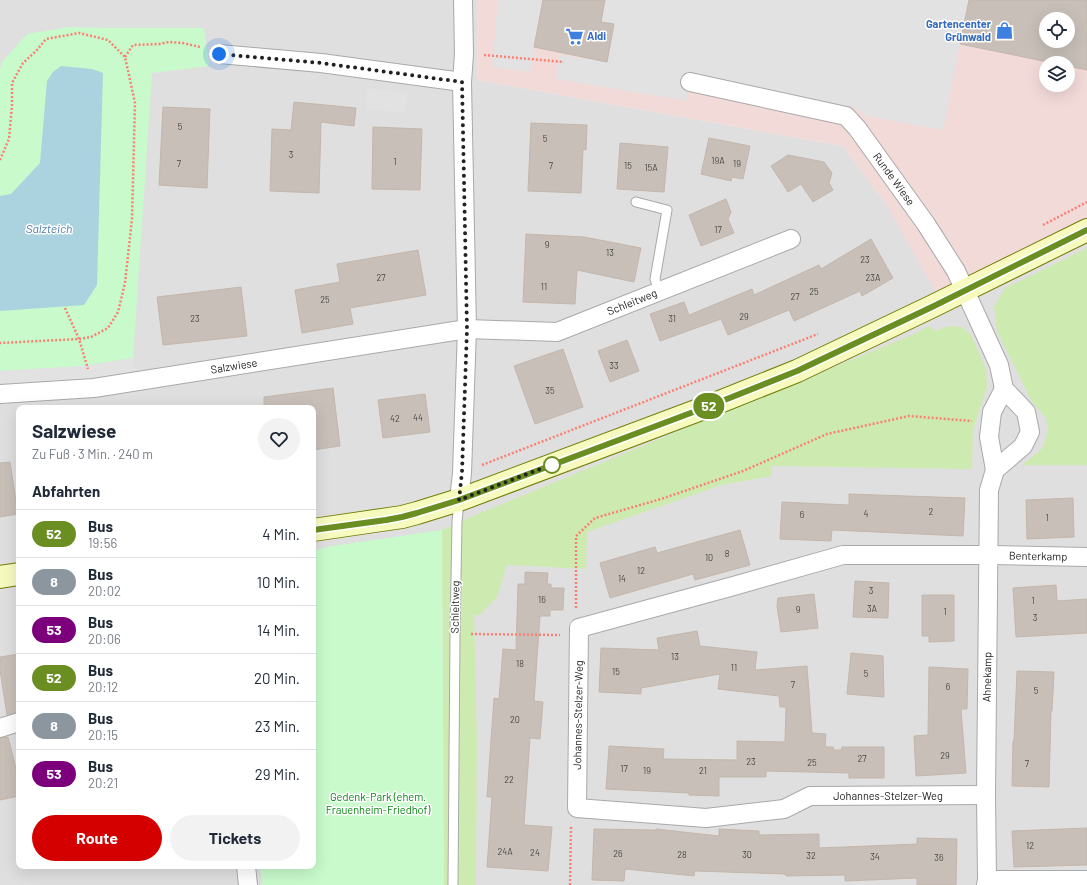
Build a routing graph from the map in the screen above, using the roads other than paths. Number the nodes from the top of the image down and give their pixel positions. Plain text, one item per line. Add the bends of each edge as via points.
1 (463, 0) edge
2 (219, 54) road end
3 (462, 82) junction
4 (690, 82) dead end
5 (636, 202) dead end
6 (1087, 230) edge
7 (791, 239) dead end
8 (966, 290) junction
9 (659, 291) junction
10 (467, 329) junction
11 (1004, 389) junction
12 (0, 394) edge
13 (995, 470) junction
14 (459, 500) junction
15 (316, 530) edge
16 (989, 555) junction
17 (1087, 557) edge
18 (16, 574) edge
19 (0, 577) edge
20 (16, 723) edge
21 (0, 728) edge
22 (986, 795) junction
23 (246, 869) edge
24 (1087, 880) edge
25 (986, 882) edge
26 (248, 885) edge
27 (453, 885) edge

1 - 3 street, Schleitweg
2 - 3 street via 321,63
3 - 10 street, Schleitweg
4 - 8 street, Runde Wiese via 846,116 926,224
5 - 9 lane via 667,210 655,280
6 - 8 main road
7 - 9 street, Schleitweg
8 - 11 street, Runde Wiese via 999,365
8 - 14 main road via 797,371
9 - 10 street, Schleitweg via 557,332
10 - 12 street, Salzwiese via 94,388
10 - 14 street, Schleitweg
11 - 13 street, Ahnekamp via 992,412 989,437
11 - 13 street via 1026,412 1030,432 1023,446
13 - 16 street, Ahnekamp via 989,490
14 - 15 main road via 396,518
14 - 27 lane, Schleitweg
16 - 17 street, Benterkamp
16 - 22 street, Ahnekamp
16 - 22 street, Johannes-Stelzer-Weg via 843,555 579,632 577,808 706,818 784,809 810,796
18 - 19 main road
20 - 21 street
22 - 25 street, Ahnekamp
23 - 26 street
24 - 25 street

